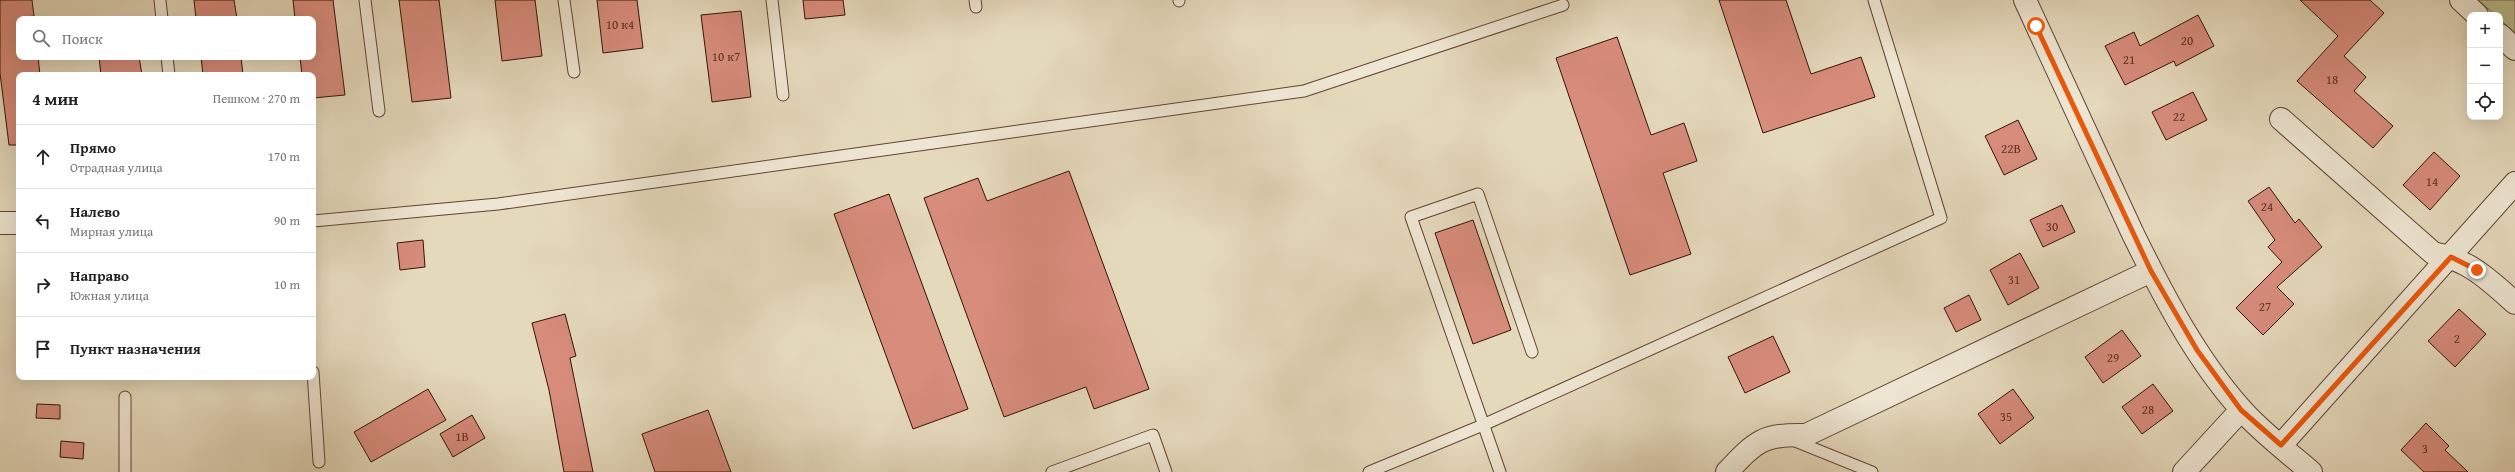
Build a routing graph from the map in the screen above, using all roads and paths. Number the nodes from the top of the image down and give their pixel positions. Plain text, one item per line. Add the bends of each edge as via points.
1 (160, 0) edge
2 (365, 0) edge
3 (564, 0) edge
4 (772, 0) edge
5 (1874, 0) edge
6 (2025, 0) edge
7 (2461, 0) edge
8 (1563, 5) dead end
9 (2474, 12) edge
10 (162, 16) edge
11 (2503, 39) edge
12 (2515, 49) edge
13 (167, 60) edge
14 (169, 72) edge
15 (574, 72) dead end
16 (783, 95) dead end
17 (379, 111) dead end
18 (2281, 120) dead end
19 (2515, 183) edge
20 (316, 221) edge
21 (0, 223) edge
22 (16, 223) edge
23 (2451, 257) junction
24 (2151, 271) junction
25 (2515, 303) edge
26 (1532, 352) dead end
27 (314, 380) edge
28 (125, 397) dead end
29 (2241, 410) junction
30 (1483, 425) junction
31 (1779, 434) junction
32 (2281, 445) junction
33 (319, 462) dead end
34 (125, 472) edge
35 (1052, 472) edge
36 (1166, 472) edge
37 (1369, 472) edge
38 (1500, 472) edge
39 (1727, 472) edge
40 (1872, 472) edge
41 (2184, 472) edge
42 (2311, 472) edge

1 - 10 lane
2 - 17 lane
3 - 15 lane
4 - 16 lane
5 - 30 lane via 1941,218
6 - 24 street
7 - 9 street
8 - 20 lane via 1304,91 498,204
11 - 12 street
13 - 14 lane
18 - 23 street via 2432,253
19 - 23 street
21 - 22 street
23 - 25 street via 2477,270
23 - 32 street
24 - 29 street via 2197,350
24 - 31 street via 1806,435
26 - 30 lane via 1478,194 1411,217
27 - 33 lane
28 - 34 lane
29 - 32 street
29 - 41 street
30 - 37 lane
30 - 38 lane
31 - 39 street via 1753,444
31 - 40 lane
32 - 42 street
35 - 36 lane via 1153,435

